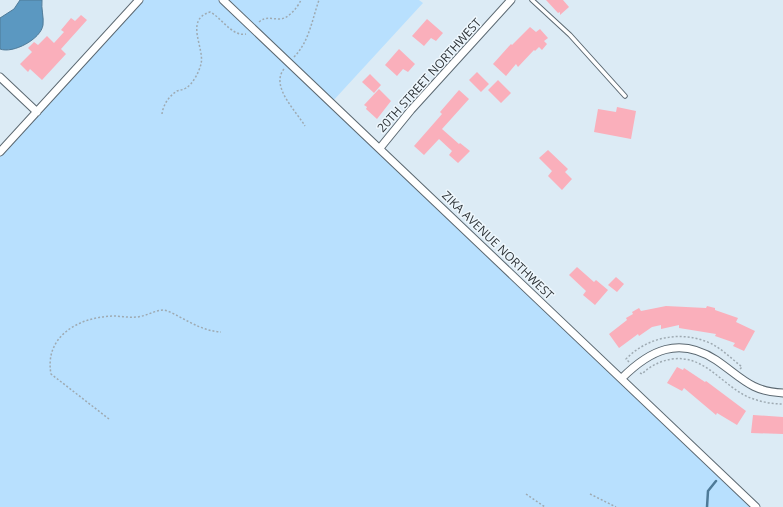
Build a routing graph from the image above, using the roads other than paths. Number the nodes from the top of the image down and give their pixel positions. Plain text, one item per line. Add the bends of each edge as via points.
1 (139, 0) edge
2 (223, 0) edge
3 (511, 0) edge
4 (532, 0) edge
5 (0, 77) edge
6 (625, 96) dead end
7 (37, 112) junction
8 (380, 148) junction
9 (0, 152) edge
10 (622, 378) junction
11 (783, 393) edge
12 (756, 507) edge

1 - 7 street
2 - 8 street, ZIKA AVENUE NORTHWEST
3 - 8 street, 20TH STREET NORTHWEST
4 - 6 lane via 570,35
5 - 7 street
7 - 9 street
8 - 10 street, ZIKA AVENUE NORTHWEST
10 - 11 street via 636,364 654,352 675,347 696,349 716,360 752,387
10 - 12 street, ZIKA AVENUE NORTHWEST

